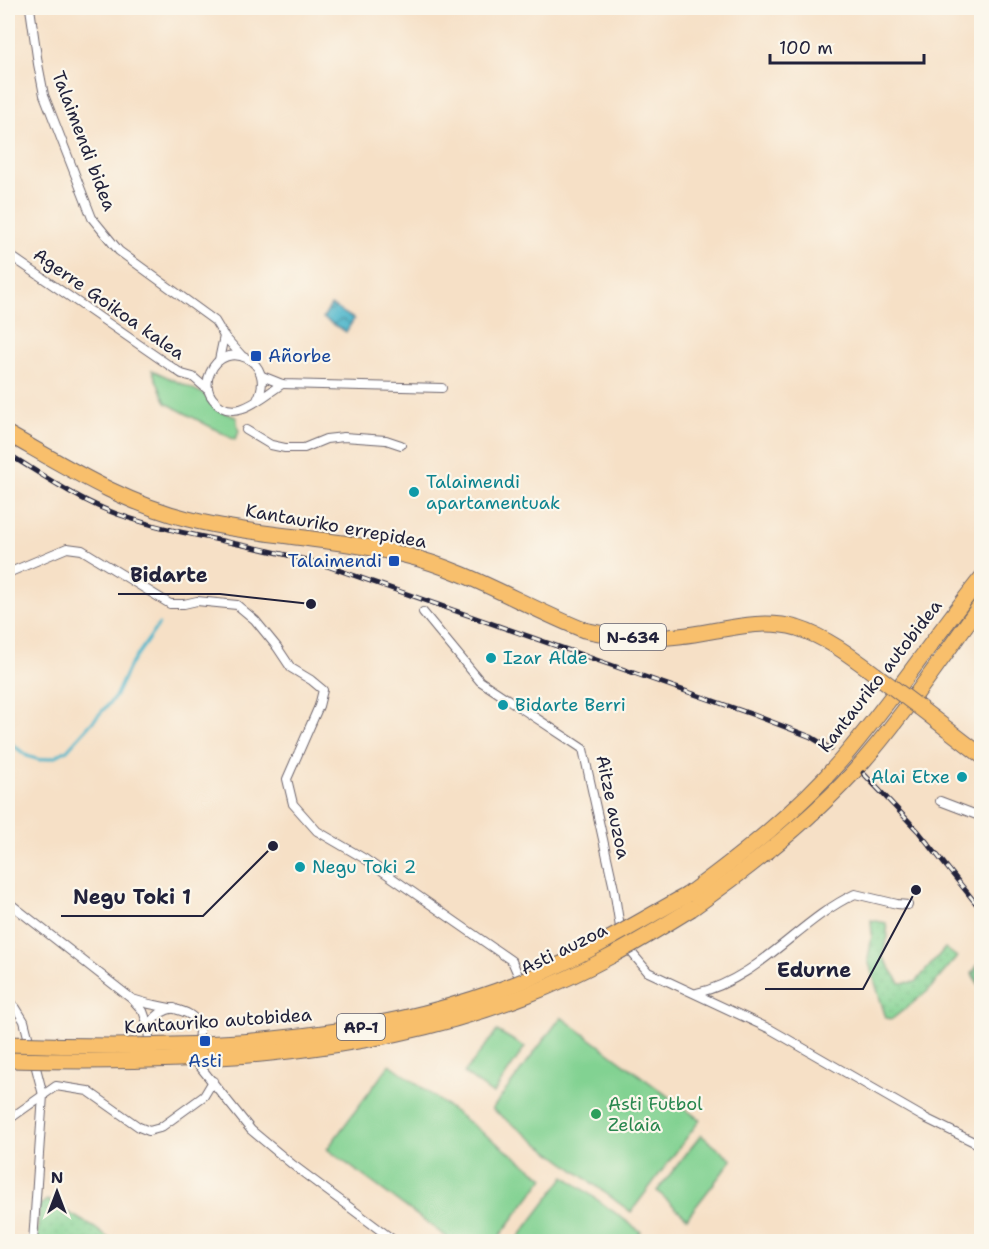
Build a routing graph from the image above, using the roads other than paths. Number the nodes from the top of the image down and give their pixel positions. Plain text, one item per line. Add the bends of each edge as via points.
1 (30, 8) edge
2 (8, 254) edge
3 (224, 336) junction
4 (242, 356) junction
5 (219, 360) junction
6 (211, 371) junction
7 (262, 376) junction
8 (193, 377) junction
9 (282, 384) junction
10 (442, 388) dead end
11 (208, 390) junction
12 (257, 399) junction
13 (246, 430) dead end
14 (8, 434) edge
15 (401, 445) dead end
16 (8, 573) edge
17 (981, 577) edge
18 (981, 603) edge
19 (423, 612) dead end
20 (981, 756) edge
21 (940, 801) dead end
22 (981, 817) edge
23 (8, 902) edge
24 (689, 902) junction
25 (908, 905) dead end
26 (621, 940) junction
27 (524, 987) junction
28 (696, 993) junction
29 (132, 999) junction
30 (8, 1001) edge
31 (174, 1008) junction
32 (149, 1028) junction
33 (199, 1028) junction
34 (8, 1044) edge
35 (197, 1045) junction
36 (218, 1047) junction
37 (190, 1054) junction
38 (8, 1060) edge
39 (80, 1062) junction
40 (204, 1069) junction
41 (8, 1070) edge
42 (213, 1081) junction
43 (43, 1095) junction
44 (8, 1120) edge
45 (981, 1146) edge
46 (33, 1242) edge
47 (396, 1242) edge

1 - 3 street, Talaimendi bidea via 44,95 92,218 119,251 211,318
2 - 8 street, Agerre Goikoa kalea via 182,374
3 - 4 street, Talaimendi bidea
3 - 5 street
4 - 5 street
4 - 7 street via 253,362
5 - 6 street
6 - 8 street, Agerre Goikoa kalea
6 - 11 street
7 - 9 street
7 - 12 street
8 - 11 street, Agerre Goikoa kalea
9 - 10 street
9 - 12 street
11 - 12 street via 214,401 229,410 243,409
13 - 15 street via 271,445 285,448 304,448 344,437
14 - 20 highway, Kantauriko errepidea / N-634, bridge via 118,494 170,514 211,525 404,555 465,574 584,630 657,638 760,624 808,632 849,654
16 - 27 street via 67,548 82,550 170,604 197,601 237,605 255,620 291,668 322,690 319,706 287,779 293,804 317,831 512,961
17 - 24 highway, Kantauriko autobidea / AP-1 via 840,761
18 - 24 highway, Kantauriko autobidea / AP-1 via 890,727 819,807 733,880
19 - 26 street, Aitze auzoa via 480,681 583,749 614,889
21 - 22 street
23 - 29 street
24 - 34 highway, Kantauriko autobidea / AP-1, bridge via 518,984 425,1014 299,1036 229,1043 115,1048
24 - 39 highway, Kantauriko autobidea / AP-1, bridge via 595,965 528,995 445,1023 289,1052
25 - 28 street via 855,894 825,911 741,974
26 - 27 street, Asti auzoa
26 - 28 street, Asti auzoa via 648,972
27 - 36 street, Asti auzoa via 462,1009 370,1032 279,1045
28 - 45 street, Asti auzoa via 770,1029
29 - 31 street
29 - 32 street via 143,1011
30 - 43 street via 24,1021
31 - 32 street via 156,1015
31 - 33 street via 190,1014
32 - 37 street via 149,1043 162,1057 172,1060
33 - 35 street
33 - 36 street
35 - 36 street
35 - 37 street
36 - 40 street
37 - 40 street
38 - 39 highway, Kantauriko autobidea / AP-1, bridge
39 - 41 highway via 56,1069
40 - 42 street
42 - 43 street via 206,1094 160,1128 149,1131 88,1091 56,1086
42 - 47 street via 250,1130
43 - 44 street
43 - 46 street

